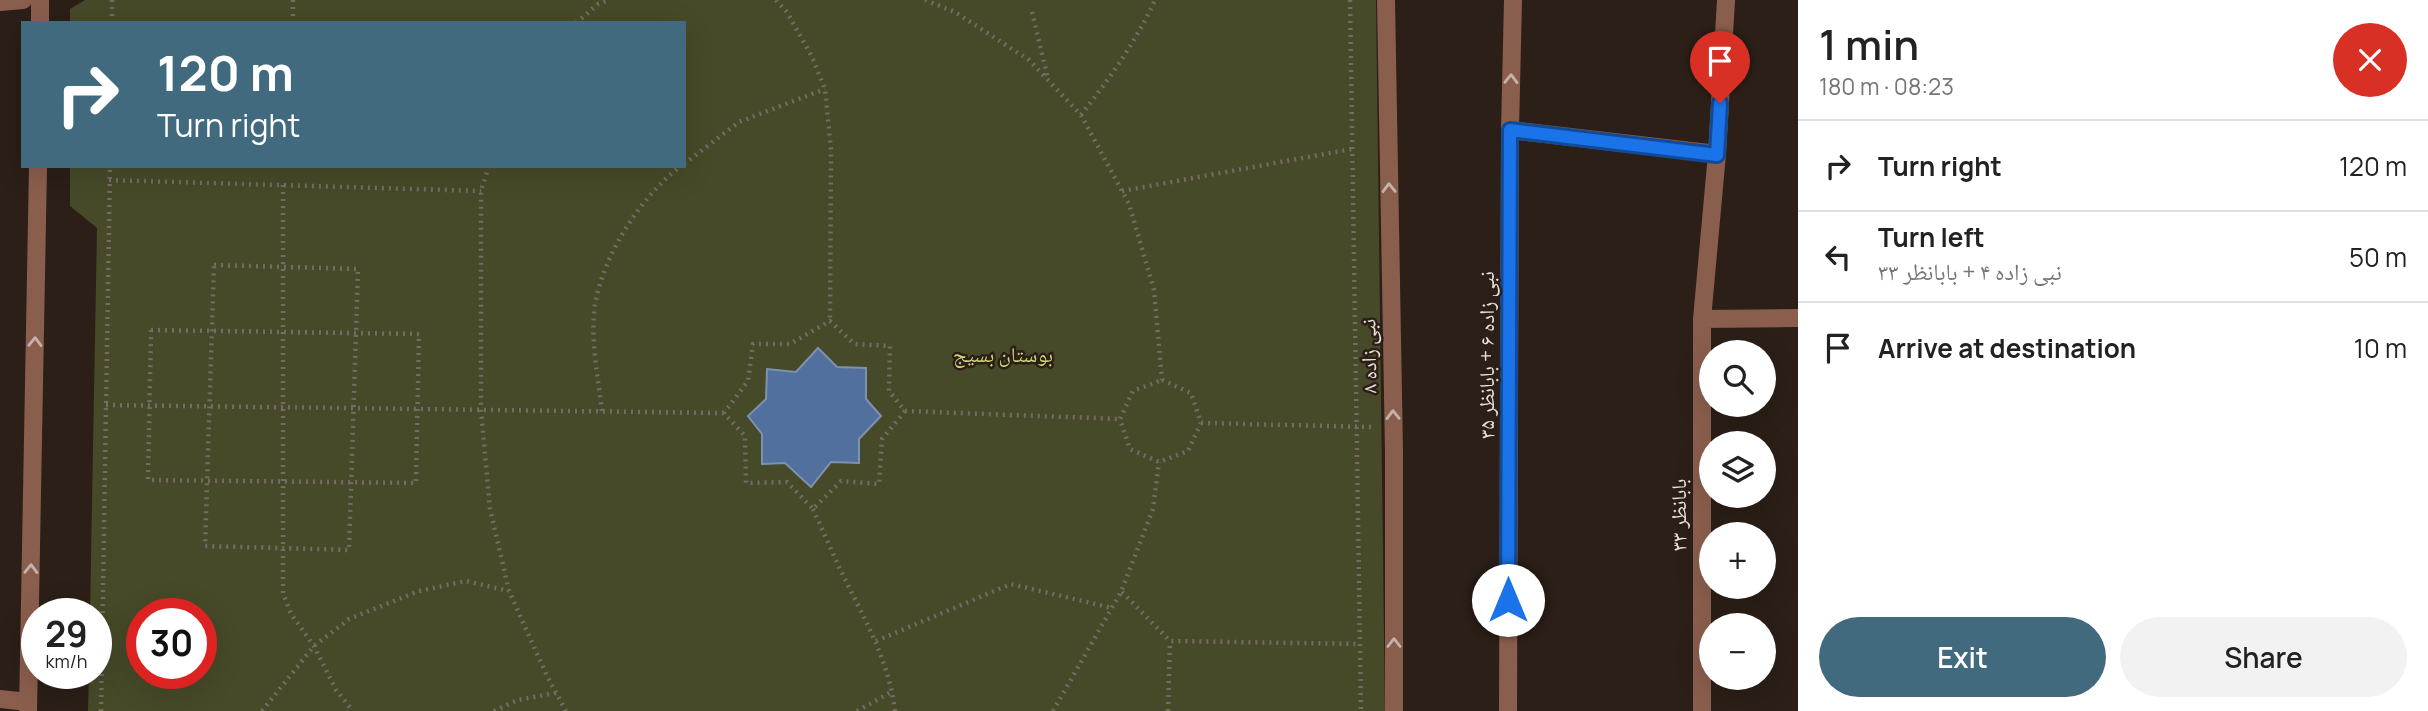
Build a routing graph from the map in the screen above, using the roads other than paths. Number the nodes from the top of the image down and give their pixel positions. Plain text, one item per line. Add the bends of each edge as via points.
1 (23, 0) edge
2 (40, 0) edge
3 (1386, 0) edge
4 (1513, 0) edge
5 (1726, 0) edge
6 (0, 2) edge
7 (40, 21) edge
8 (1510, 130) junction
9 (1717, 155) junction
10 (37, 168) edge
11 (1798, 318) edge
12 (1702, 319) junction
13 (0, 699) edge
14 (28, 707) edge
15 (1394, 711) edge
16 (1508, 711) edge
17 (1702, 711) edge

1 - 6 street
2 - 7 street
15 -> 3 street, نبی زاده ۸
8 -> 4 street, نبی زاده ۶ + بابانظر ۳۵
5 - 9 street, بابانظر ۳۳
8 - 9 street
8 - 16 street, نبی زاده ۶ + بابانظر ۳۵
9 - 12 street, بابانظر ۳۳
14 -> 10 street
11 - 12 street
12 - 17 street, بابانظر ۳۳
13 - 14 street

